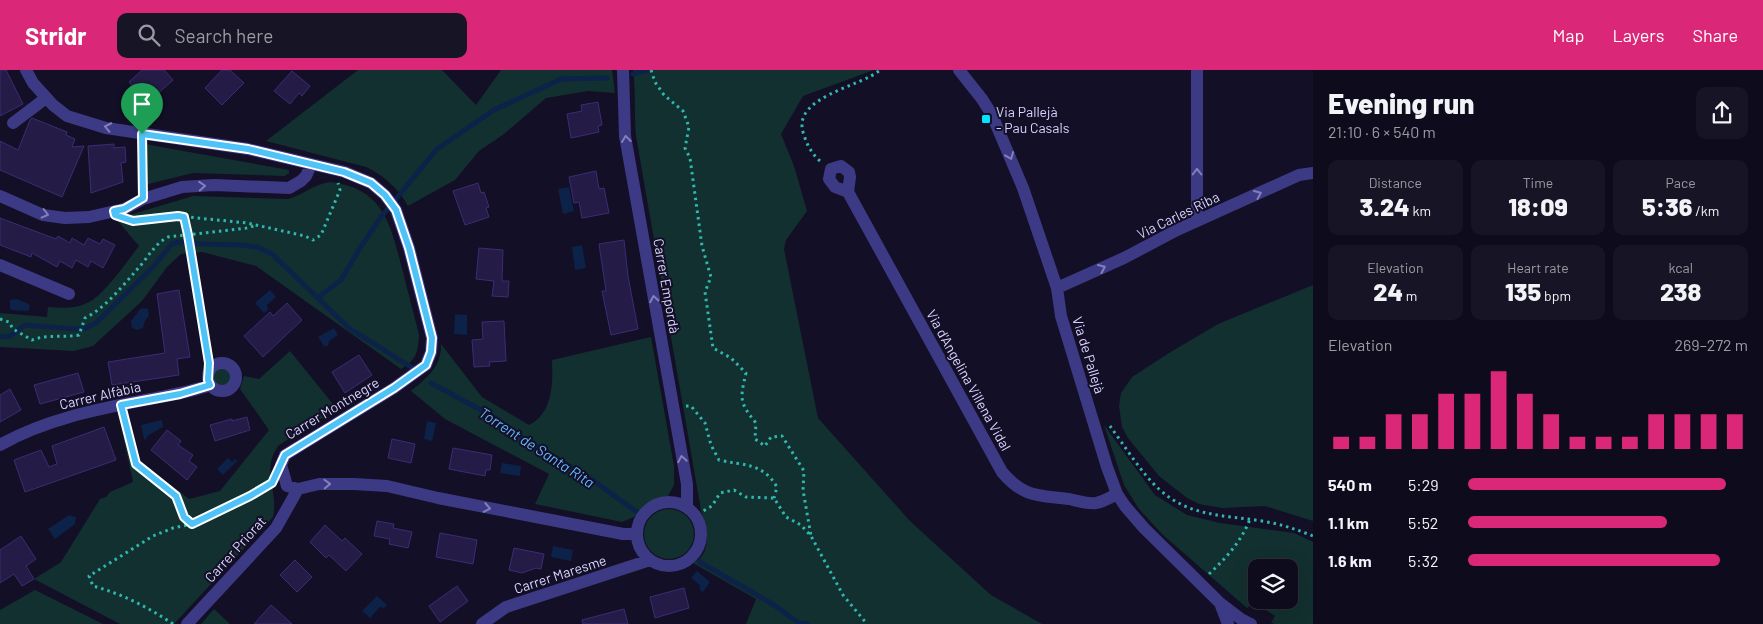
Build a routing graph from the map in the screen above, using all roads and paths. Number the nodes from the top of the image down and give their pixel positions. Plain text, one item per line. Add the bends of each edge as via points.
1 (26, 70) edge
2 (623, 70) edge
3 (651, 70) edge
4 (880, 70) edge
5 (959, 70) edge
6 (1197, 70) edge
7 (970, 76) edge
8 (46, 98) junction
9 (13, 123) dead end
10 (142, 134) junction
11 (310, 165) junction
12 (1313, 166) edge
13 (831, 169) junction
14 (337, 170) junction
15 (1313, 173) edge
16 (1299, 175) junction
17 (848, 192) junction
18 (0, 196) edge
19 (143, 198) junction
20 (114, 211) junction
21 (184, 217) junction
22 (1197, 221) junction
23 (256, 225) junction
24 (188, 235) junction
25 (0, 264) edge
26 (1058, 288) junction
27 (69, 294) dead end
28 (0, 319) edge
29 (210, 369) junction
30 (210, 385) junction
31 (672, 404) junction
32 (121, 405) junction
33 (1106, 420) dead end
34 (0, 445) edge
35 (281, 465) junction
36 (298, 489) junction
37 (1117, 494) junction
38 (774, 498) junction
39 (691, 511) junction
40 (1250, 519) junction
41 (192, 524) junction
42 (637, 534) junction
43 (811, 536) junction
44 (1313, 536) edge
45 (650, 560) junction
46 (1200, 583) junction
47 (1220, 603) junction
48 (173, 624) edge
49 (186, 624) edge
50 (482, 624) edge
51 (867, 624) edge
52 (1228, 624) edge
53 (1251, 624) edge

1 - 8 street, Carrer Montnegre
31 -> 2 street, Carrer Empordà via 625,136
3 - 43 path via 664,95 683,111 689,127 685,148 690,158 702,246 712,277 705,292 713,348 731,358 746,373 741,394 745,409 756,423 755,439 765,446 771,437 782,436 804,471 803,490
4 - 13 path via 824,97 803,118 802,131 808,146
5 - 7 street, Via de Pallejà
22 -> 6 street
7 -> 26 street, Via de Pallejà via 1008,150
8 - 9 street
10 -> 8 street, Carrer Montnegre via 106,128 67,116
10 - 11 street, Carrer Montnegre via 248,149
10 - 19 path
11 - 14 street, Carrer Montnegre
19 -> 11 street via 182,187 206,185 290,188 306,176
12 - 16 street
13 - 17 street, Via d'Angelina Villena Vidal via 828,179
13 - 17 street, Via d'Angelina Villena Vidal via 841,166 849,172
14 - 23 path via 340,190 321,235 313,240
14 - 35 street, Carrer Montnegre via 371,183 396,210 432,338 431,352 426,365 285,455
15 - 16 street, Via Carles Riba
22 -> 16 street, Via Carles Riba
17 - 37 street, Via d'Angelina Villena Vidal via 1008,479 1032,495 1086,503 1097,503
18 -> 20 street via 43,215 65,218
19 - 20 street
20 - 21 path via 115,215 133,221
21 - 23 path
21 - 24 path
26 -> 22 street, Via Carles Riba
23 - 24 path via 234,231
24 - 28 path via 168,237 158,242 104,305 84,318 79,335 32,340
24 - 29 path
25 - 27 street
26 - 37 street, Via de Pallejà via 1061,316
29 - 30 street
29 - 30 street via 217,363 228,364 236,377 229,389 222,391
30 - 32 street, Carrer Alfàbia
31 - 38 path via 691,406 705,424 710,445 719,460 758,467 770,476 777,486
39 -> 31 street, Carrer Empordà
32 - 34 street, Carrer Alfàbia via 49,423
32 - 41 path via 136,464 176,496 184,517
33 - 40 path via 1157,488 1170,499 1208,515
35 - 36 street via 287,486
35 - 41 path via 272,483
36 -> 42 street via 320,484 387,486 623,534
36 - 49 street, Carrer Priorat via 276,528
37 - 46 street, Via de Pallejà via 1144,528
38 - 39 path via 746,497 734,490 720,493 712,506
38 - 43 path via 786,517 801,525
39 - 42 street via 675,502 663,502 643,515
39 - 45 street via 701,528 696,552 676,565
40 - 44 path via 1283,525
40 - 46 path via 1244,534 1226,558
41 - 48 path via 153,536 89,576 93,586 114,592
42 - 45 street via 643,552
43 - 51 path via 843,595
45 - 50 street, Carrer Maresme via 506,607
46 - 47 street, Via de Pallejà
47 - 52 street, Via de Pallejà
47 - 53 street

